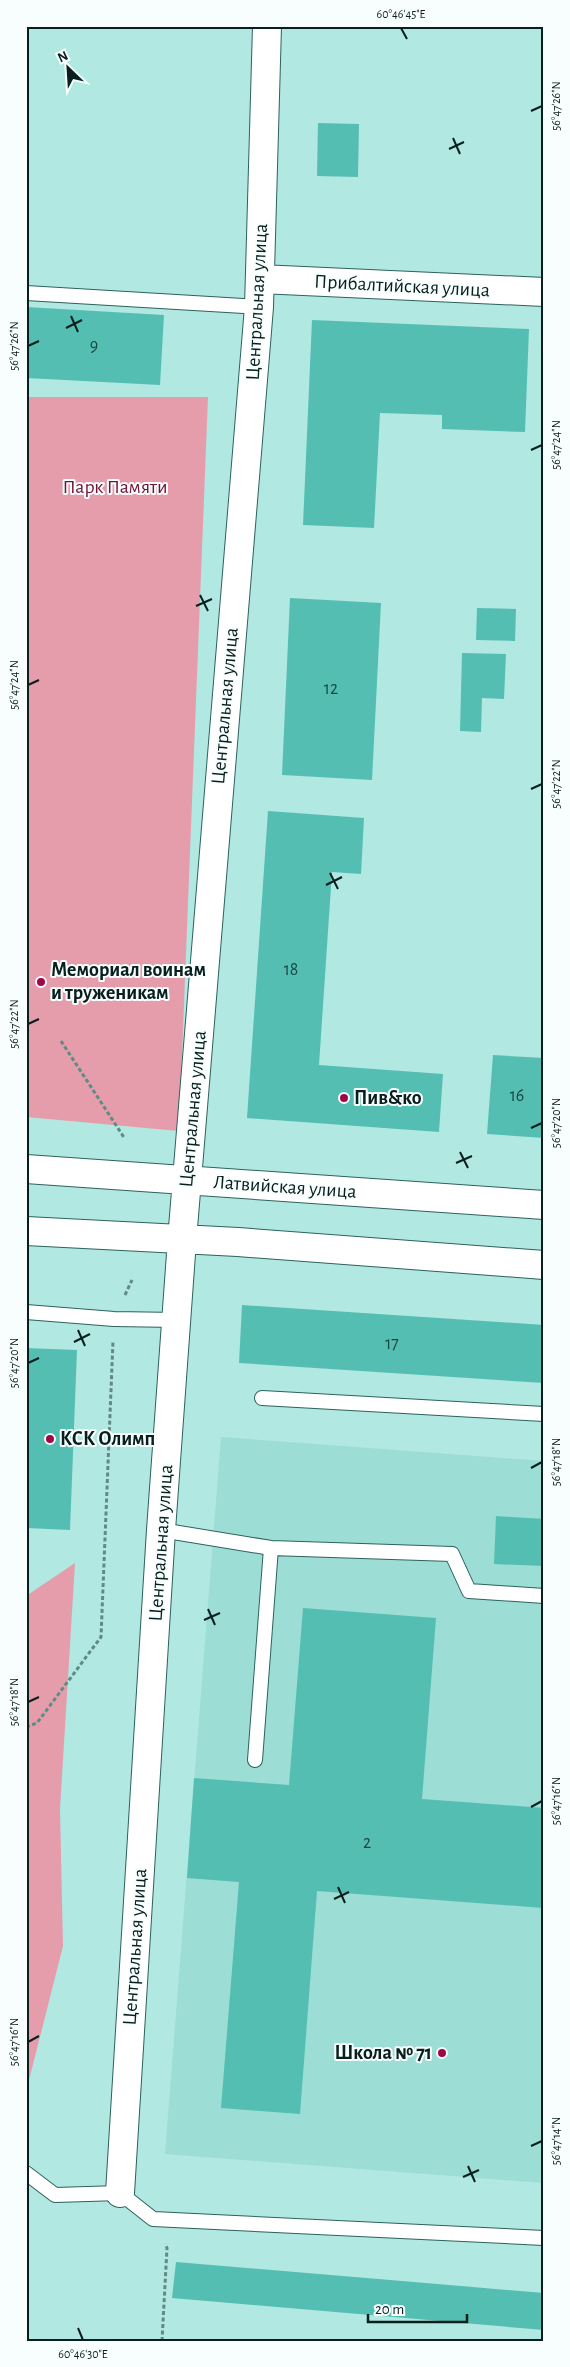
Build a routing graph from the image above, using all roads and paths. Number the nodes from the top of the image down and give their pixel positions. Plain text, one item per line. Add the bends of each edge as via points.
1 (267, 26) edge
2 (260, 279) junction
3 (544, 292) edge
4 (26, 293) edge
5 (259, 307) junction
6 (61, 1041) dead end
7 (125, 1139) dead end
8 (26, 1169) edge
9 (188, 1181) junction
10 (544, 1204) edge
11 (26, 1230) edge
12 (182, 1240) junction
13 (544, 1265) edge
14 (132, 1280) dead end
15 (26, 1312) edge
16 (114, 1319) junction
17 (176, 1320) junction
18 (262, 1398) dead end
19 (544, 1414) edge
20 (161, 1530) junction
21 (272, 1548) junction
22 (544, 1596) edge
23 (26, 1727) edge
24 (255, 1760) dead end
25 (26, 2173) edge
26 (120, 2193) junction
27 (153, 2219) junction
28 (544, 2238) edge
29 (162, 2341) edge

1 - 2 street, Центральная улица
2 - 3 street, Прибалтийская улица
2 - 5 street, Центральная улица
4 - 5 lane
5 - 9 street, Центральная улица
6 - 7 path
8 - 9 street, Латвийская улица
9 - 10 street, Латвийская улица
9 - 12 street, Центральная улица
11 - 12 street
12 - 13 street
12 - 17 street, Центральная улица
14 - 16 path
15 - 16 lane
16 - 17 lane
16 - 23 path via 101,1637 37,1723
17 - 20 street, Центральная улица
18 - 19 lane
20 - 21 lane
20 - 26 street, Центральная улица
21 - 22 lane via 452,1554 469,1591
21 - 24 lane
25 - 26 lane via 55,2195
26 - 27 lane
27 - 28 lane
27 - 29 path via 167,2248

